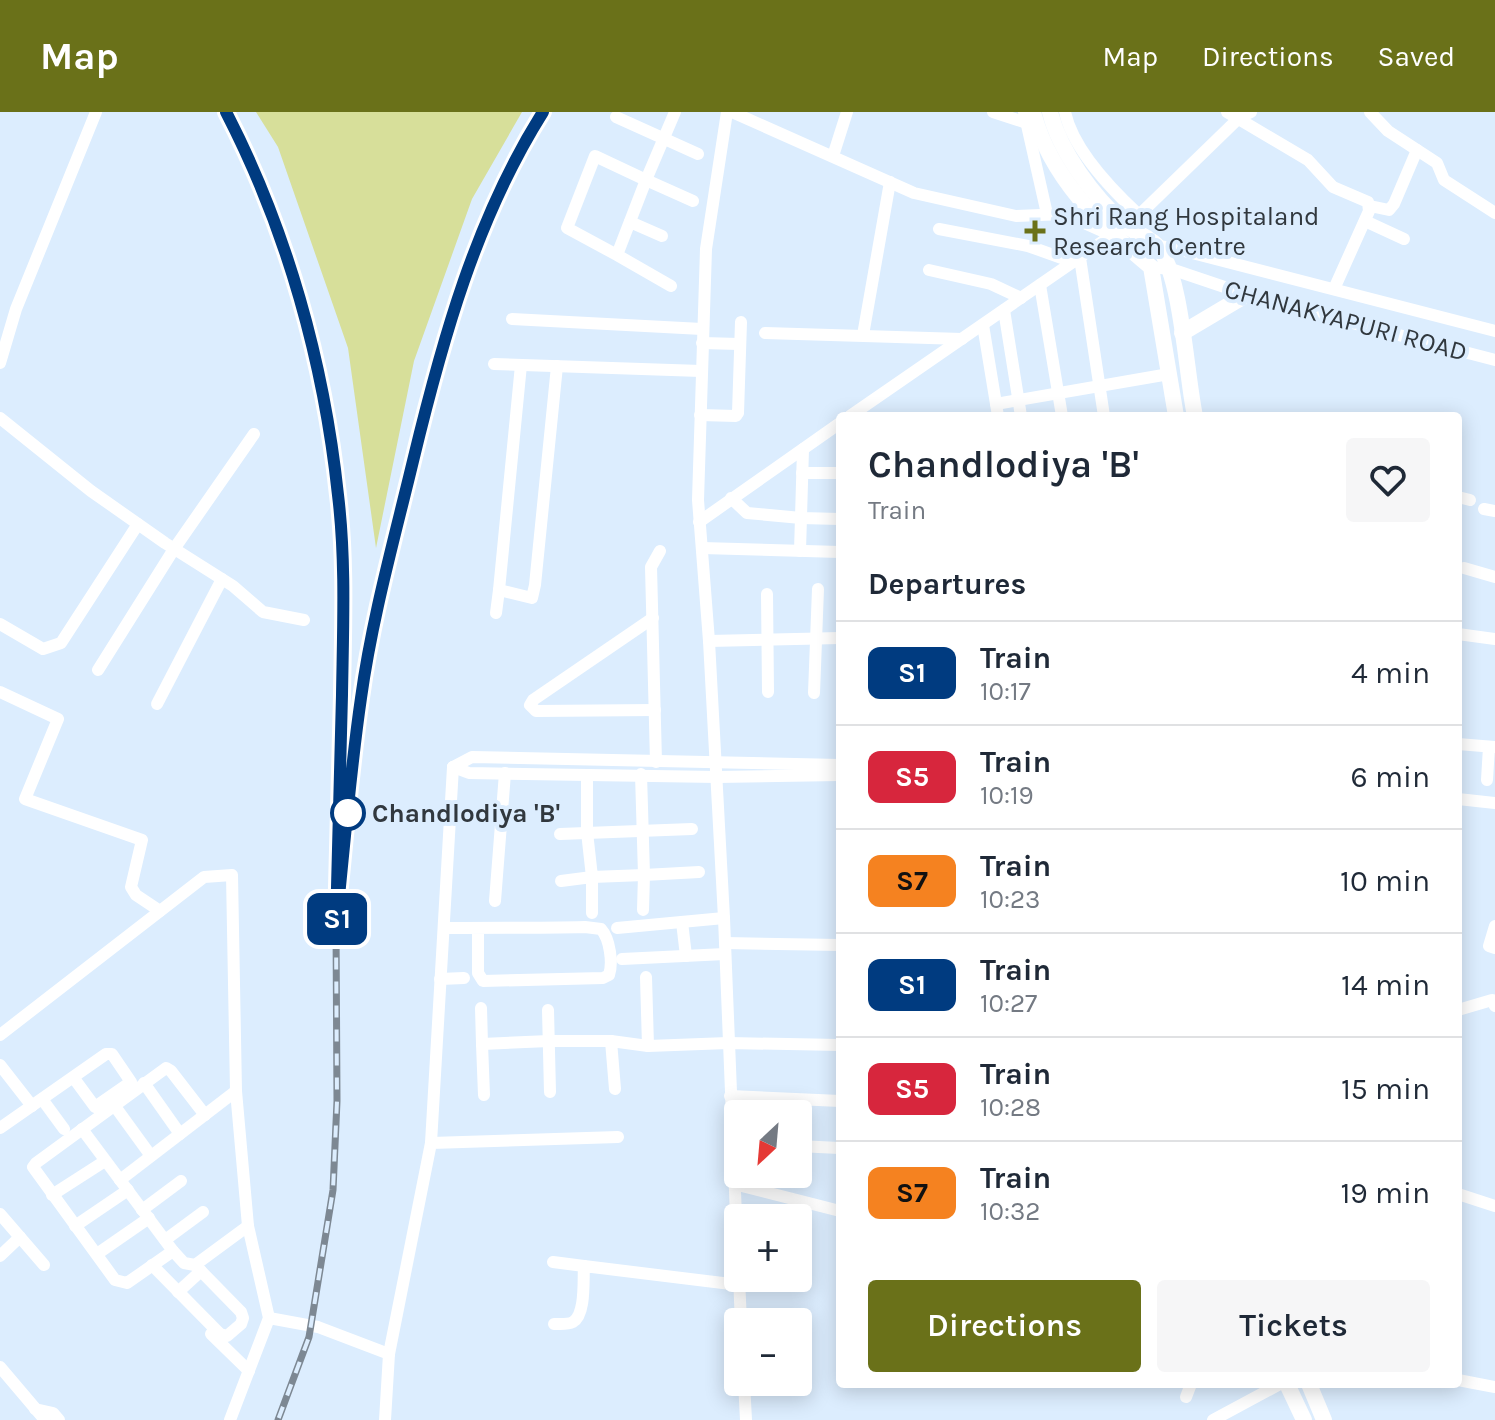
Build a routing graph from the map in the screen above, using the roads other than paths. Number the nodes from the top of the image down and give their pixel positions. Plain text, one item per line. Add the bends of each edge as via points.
1 (96, 112) edge
2 (675, 112) edge
3 (730, 112) edge
4 (847, 112) edge
5 (993, 112) edge
6 (1050, 112) edge
7 (1065, 112) edge
8 (1370, 112) edge
9 (1239, 114) edge
10 (1028, 116) edge
11 (616, 117) dead end
12 (664, 139) junction
13 (1417, 150) junction
14 (698, 154) dead end
15 (833, 156) junction
16 (646, 180) junction
17 (890, 182) junction
18 (693, 201) dead end
19 (1370, 206) junction
20 (1495, 213) edge
21 (1047, 214) junction
22 (1365, 221) junction
23 (630, 222) junction
24 (1125, 225) junction
25 (939, 229) dead end
26 (662, 236) dead end
27 (1404, 239) dead end
28 (1158, 246) junction
29 (617, 255) junction
30 (1136, 255) junction
31 (1077, 260) junction
32 (1151, 267) junction
33 (1171, 269) junction
34 (929, 270) dead end
35 (1040, 285) junction
36 (671, 286) dead end
37 (1334, 289) junction
38 (1246, 295) junction
39 (1021, 298) junction
40 (1004, 310) junction
41 (512, 319) dead end
42 (741, 322) dead end
43 (983, 325) junction
44 (702, 329) junction
45 (1495, 331) edge
46 (765, 333) dead end
47 (1182, 333) junction
48 (863, 335) junction
49 (962, 339) junction
50 (702, 343) junction
51 (739, 344) junction
52 (1495, 360) edge
53 (0, 363) edge
54 (494, 364) dead end
55 (521, 365) junction
56 (557, 366) junction
57 (701, 371) junction
58 (1169, 374) junction
59 (1100, 386) junction
60 (1058, 393) junction
61 (1019, 400) junction
62 (997, 410) edge
63 (856, 412) edge
64 (1020, 412) edge
65 (1061, 412) edge
66 (1103, 412) edge
67 (1175, 412) edge
68 (1194, 412) edge
69 (700, 415) junction
70 (0, 418) edge
71 (836, 428) edge
72 (254, 434) dead end
73 (803, 449) junction
74 (802, 473) junction
75 (836, 473) edge
76 (731, 498) junction
77 (801, 518) junction
78 (836, 519) edge
79 (699, 522) junction
80 (138, 524) junction
81 (702, 548) junction
82 (174, 549) junction
83 (660, 551) dead end
84 (800, 551) junction
85 (836, 552) edge
86 (1464, 568) dead end
87 (1495, 577) edge
88 (222, 579) junction
89 (818, 589) dead end
90 (499, 590) junction
91 (767, 594) dead end
92 (496, 613) dead end
93 (653, 618) junction
94 (304, 620) dead end
95 (0, 624) edge
96 (1462, 635) edge
97 (817, 638) junction
98 (836, 638) edge
99 (1495, 639) edge
100 (767, 640) junction
101 (709, 641) junction
102 (98, 670) dead end
103 (0, 692) edge
104 (768, 692) dead end
105 (814, 693) dead end
106 (157, 704) dead end
107 (655, 710) junction
108 (1462, 744) edge
109 (1492, 747) edge
110 (656, 762) junction
111 (836, 765) edge
112 (453, 767) junction
113 (716, 770) junction
114 (505, 773) junction
115 (641, 774) junction
116 (587, 775) junction
117 (836, 775) edge
118 (1487, 780) dead end
119 (1462, 799) edge
120 (1495, 803) edge
121 (692, 829) dead end
122 (642, 831) junction
123 (587, 832) junction
124 (560, 834) dead end
125 (699, 872) dead end
126 (644, 875) junction
127 (592, 877) junction
128 (561, 881) dead end
129 (495, 901) dead end
130 (643, 910) dead end
131 (160, 911) junction
132 (592, 913) dead end
133 (724, 918) junction
134 (682, 922) junction
135 (1495, 926) edge
136 (445, 928) junction
137 (478, 928) junction
138 (617, 928) dead end
139 (836, 945) edge
140 (725, 948) junction
141 (1495, 948) edge
142 (686, 956) junction
143 (622, 959) dead end
144 (646, 977) dead end
145 (464, 978) dead end
146 (440, 979) junction
147 (1495, 1006) edge
148 (481, 1008) dead end
149 (1462, 1009) edge
150 (548, 1010) dead end
151 (0, 1035) edge
152 (549, 1041) junction
153 (611, 1041) junction
154 (728, 1043) junction
155 (482, 1044) junction
156 (836, 1045) edge
157 (648, 1046) junction
158 (0, 1065) edge
159 (73, 1077) junction
160 (144, 1083) junction
161 (615, 1089) dead end
162 (236, 1091) junction
163 (550, 1092) dead end
164 (484, 1095) dead end
165 (730, 1096) junction
166 (730, 1100) edge
167 (836, 1101) edge
168 (37, 1102) junction
169 (114, 1105) junction
170 (205, 1115) junction
171 (0, 1128) edge
172 (64, 1129) dead end
173 (82, 1129) junction
174 (180, 1134) junction
175 (618, 1137) dead end
176 (431, 1143) junction
177 (812, 1147) edge
178 (836, 1148) edge
179 (151, 1156) junction
180 (105, 1161) junction
181 (181, 1181) dead end
182 (124, 1185) junction
183 (750, 1188) edge
184 (52, 1195) junction
185 (1462, 1195) edge
186 (1495, 1206) edge
187 (836, 1210) edge
188 (203, 1212) dead end
189 (0, 1214) edge
190 (146, 1214) junction
191 (75, 1226) junction
192 (248, 1226) junction
193 (20, 1237) junction
194 (165, 1240) junction
195 (173, 1251) junction
196 (97, 1254) junction
197 (0, 1256) edge
198 (553, 1262) dead end
199 (44, 1265) dead end
200 (152, 1265) junction
201 (584, 1266) junction
202 (198, 1268) junction
203 (724, 1280) edge
204 (178, 1296) junction
205 (269, 1318) junction
206 (554, 1324) dead end
207 (389, 1354) junction
208 (0, 1367) edge
209 (249, 1371) junction
210 (1462, 1381) edge
211 (1495, 1387) edge
212 (1273, 1388) edge
213 (1289, 1388) edge
214 (1311, 1388) edge
215 (745, 1396) edge
216 (36, 1414) edge
217 (45, 1420) edge
218 (59, 1420) edge
219 (230, 1420) edge
220 (385, 1420) edge
221 (746, 1420) edge
222 (1213, 1420) edge
223 (1304, 1420) edge
224 (1324, 1420) edge

1 - 53 street via 16,309
2 - 12 street
3 - 15 street
3 - 44 street via 706,249
4 - 15 street
5 - 10 street
6 - 24 main road via 1076,169
7 - 24 street
8 - 13 street
9 - 19 street via 1308,160 1333,187
9 - 24 street
10 - 21 street
10 - 24 main road via 1063,179 1092,212
11 - 12 street
12 - 14 street
12 - 16 street
13 - 19 street via 1389,210
13 - 20 street via 1437,163 1444,180
15 - 17 street
16 - 18 street
16 - 23 street
16 - 29 street via 595,156 567,228
17 - 21 street via 914,193 1016,216
17 - 48 street
19 - 22 street
21 - 24 street
22 - 27 street
22 - 37 street
23 - 26 street
23 - 29 street
24 - 28 main road
24 - 30 main road
24 - 31 street
25 - 31 street
28 - 30 street
28 - 33 main road
28 - 37 street
29 - 36 street
30 - 32 main road
31 - 35 street
31 - 59 street
32 - 33 street, CHANAKYAPURI ROAD
32 - 58 main road
33 - 38 street, CHANAKYAPURI ROAD
33 - 47 main road
34 - 39 street via 991,284
35 - 39 street
35 - 60 street
37 - 45 street
38 - 47 main road
38 - 52 street, CHANAKYAPURI ROAD
39 - 40 street
40 - 43 street
40 - 61 street
41 - 44 street
42 - 51 street
43 - 49 street
43 - 62 street
44 - 50 street
46 - 48 street
47 - 68 main road
48 - 49 street
49 - 63 street
50 - 51 street
50 - 57 street
51 - 69 street via 738,413
54 - 55 street
55 - 56 street
55 - 90 street
56 - 57 street
56 - 90 street via 532,598
57 - 69 street
58 - 59 street
58 - 67 main road
59 - 60 street
59 - 66 street
60 - 61 street
60 - 65 street
61 - 62 street
61 - 64 street
69 - 79 street
70 - 80 street
71 - 73 street
72 - 82 street
73 - 74 street
73 - 76 street
74 - 75 street
74 - 77 street
76 - 77 street via 747,513
76 - 79 street
77 - 78 street
77 - 84 street
79 - 81 street
80 - 82 street
80 - 95 street via 61,643 43,649
81 - 84 street
81 - 101 street
82 - 88 street
82 - 102 street
83 - 93 street via 651,567
84 - 85 street
86 - 87 street
88 - 94 street via 263,612
88 - 106 street
89 - 97 street
90 - 92 street
91 - 100 street
93 - 107 street
93 - 107 street via 530,705 536,711
96 - 99 street
97 - 98 street
97 - 100 street
97 - 105 street
100 - 101 street
100 - 104 street
101 - 113 street
103 - 131 street via 59,718 25,799 142,840 131,887
107 - 110 street
108 - 109 street
109 - 118 street
110 - 112 street via 472,757
110 - 113 street
111 - 113 street
112 - 114 street via 469,773
112 - 136 street
113 - 115 street
113 - 117 street
113 - 133 street
114 - 116 street
114 - 129 street
115 - 116 street
115 - 122 street
116 - 123 street
119 - 120 street
121 - 122 street
122 - 123 street
122 - 126 street
123 - 124 street
123 - 127 street
125 - 126 street
126 - 127 street
126 - 130 street
127 - 128 street
127 - 132 street
131 - 151 street
131 - 162 street via 204,877 232,875
133 - 134 street
133 - 140 street
134 - 138 street
134 - 142 street
135 - 141 street via 1489,946
136 - 137 street
136 - 146 street
137 - 137 street via 478,973 483,981 603,978 611,970 607,935 601,929
139 - 140 street
140 - 142 street
140 - 154 street
142 - 143 street
144 - 157 street
145 - 146 street
146 - 176 street
147 - 149 street via 1492,1000
148 - 155 street
150 - 152 street
152 - 153 street
152 - 155 street
152 - 163 street
153 - 157 street
153 - 161 street
154 - 156 street
154 - 157 street
154 - 165 street
155 - 164 street
158 - 168 street
159 - 159 street via 109,1053 131,1082 95,1107
159 - 168 street
160 - 169 street
160 - 170 street via 169,1068
160 - 174 street
162 - 170 street
162 - 192 street
165 - 166 street
165 - 167 street
168 - 171 street
168 - 172 street
169 - 173 street
169 - 179 street
170 - 174 street
173 - 180 street
173 - 184 street via 33,1167
174 - 179 street
175 - 176 street
176 - 207 street
177 - 178 street
179 - 182 street
180 - 182 street
180 - 184 street
181 - 190 street
182 - 190 street
182 - 191 street
183 - 187 street
184 - 191 street
185 - 186 street
188 - 194 street
189 - 193 street
190 - 194 street
190 - 196 street
191 - 196 street
192 - 202 street
192 - 205 street
193 - 197 street
193 - 199 street
194 - 195 street
195 - 200 street
195 - 202 street
196 - 200 street via 121,1283
198 - 201 street
200 - 204 street
201 - 203 street
201 - 206 street via 576,1320
202 - 204 street
202 - 204 street via 243,1318 227,1336 220,1334
204 - 209 street
205 - 207 street via 318,1327
205 - 209 street
207 - 220 street
208 - 216 street
209 - 219 street
210 - 211 street
212 - 222 street
213 - 223 main road
214 - 224 main road
215 - 221 street
216 - 217 street
216 - 218 street via 53,1413

